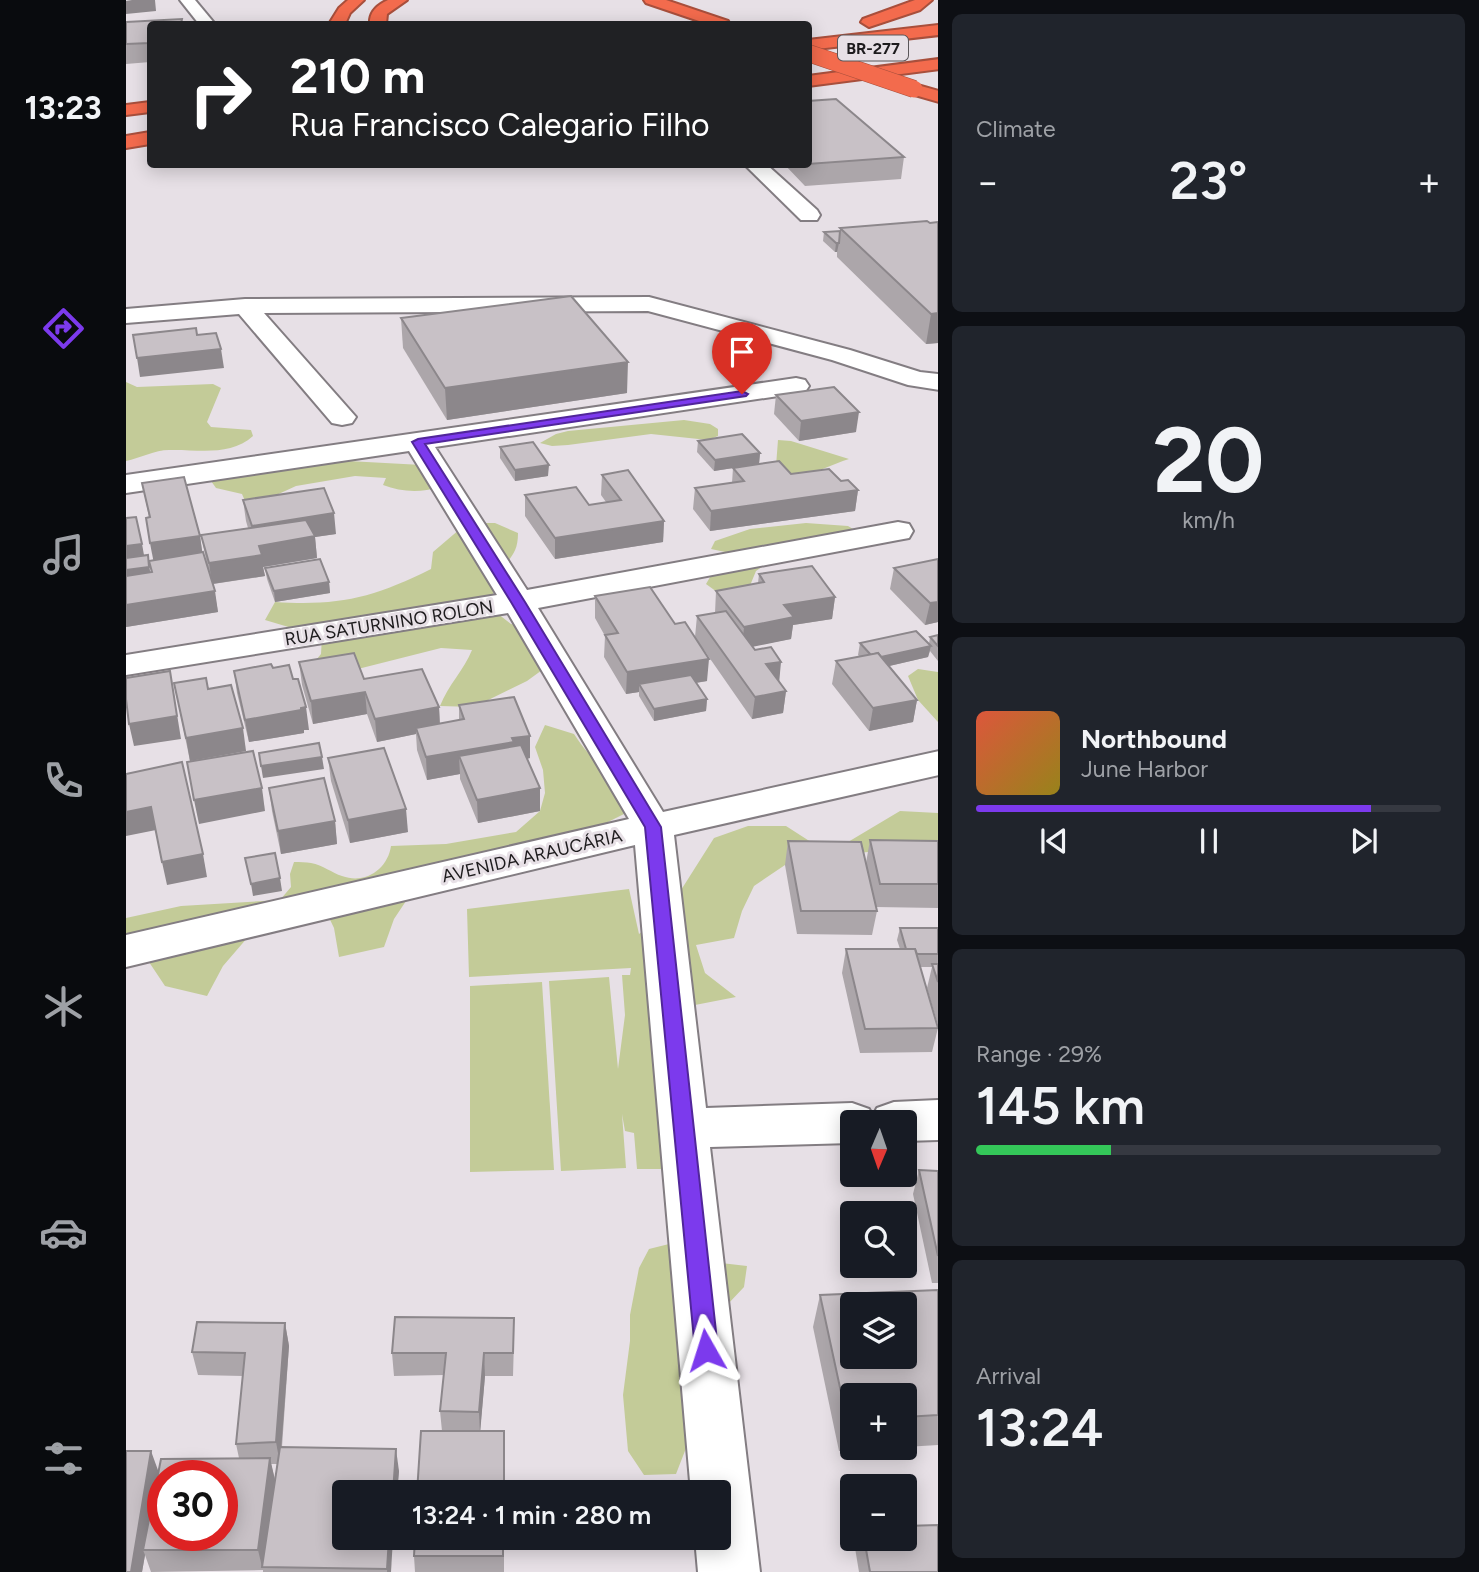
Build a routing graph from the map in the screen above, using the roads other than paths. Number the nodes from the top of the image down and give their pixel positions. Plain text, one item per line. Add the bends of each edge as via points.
1 (187, 0) edge
2 (357, 0) edge
3 (400, 0) edge
4 (652, 0) edge
5 (925, 0) edge
6 (938, 16) edge
7 (204, 21) edge
8 (339, 21) edge
9 (378, 21) edge
10 (712, 21) edge
11 (857, 26) junction
12 (938, 30) edge
13 (812, 31) edge
14 (938, 40) edge
15 (812, 45) edge
16 (812, 55) edge
17 (812, 56) edge
18 (938, 64) edge
19 (812, 80) edge
20 (938, 97) edge
21 (147, 107) edge
22 (126, 110) edge
23 (147, 125) edge
24 (126, 128) edge
25 (147, 138) edge
26 (126, 142) edge
27 (758, 168) edge
28 (808, 215) dead end
29 (245, 306) junction
30 (126, 316) edge
31 (938, 383) edge
32 (796, 386) dead end
33 (342, 417) dead end
34 (418, 442) junction
35 (126, 484) edge
36 (898, 531) dead end
37 (518, 602) junction
38 (126, 665) edge
39 (938, 763) edge
40 (653, 827) junction
41 (126, 951) edge
42 (917, 1121) edge
43 (938, 1121) edge
44 (840, 1123) edge
45 (683, 1128) junction
46 (729, 1572) edge

1 - 7 street
2 - 8 highway
3 - 9 highway via 382,10
4 - 10 highway
5 - 11 highway
6 - 11 highway
11 - 13 highway
12 - 15 highway, BR-277
14 - 16 highway, BR-277
17 - 20 highway, bridge
18 - 19 highway
21 - 22 highway
23 - 24 highway
25 - 26 highway
27 - 28 street
29 - 30 street
29 - 31 street via 649,304
29 - 33 street
32 - 34 street
34 - 35 street
34 - 37 street
36 - 37 street, RUA SATURNINO ROLON
37 - 38 street, RUA SATURNINO ROLON
37 - 40 street
39 - 40 street, AVENIDA ARAUCÁRIA
40 - 41 street, AVENIDA ARAUCÁRIA
40 - 45 street
42 - 43 street
44 - 45 street
45 - 46 street

